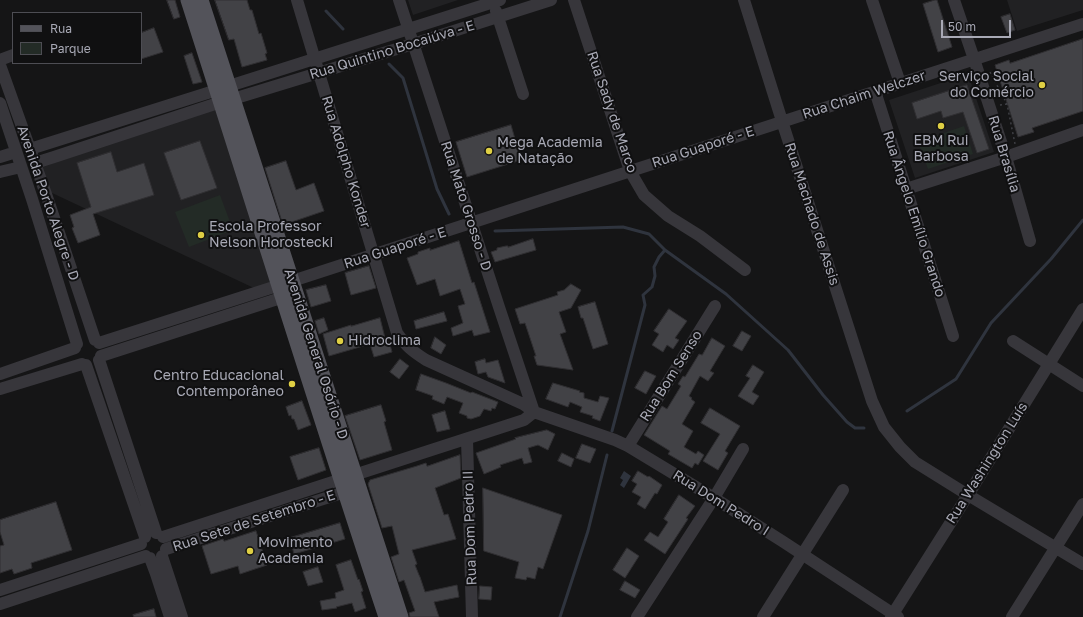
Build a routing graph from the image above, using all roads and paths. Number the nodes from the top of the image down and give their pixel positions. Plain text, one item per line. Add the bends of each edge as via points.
1 (188, 0) edge
2 (201, 0) edge
3 (297, 0) edge
4 (399, 0) edge
5 (551, 0) edge
6 (574, 0) edge
7 (744, 0) edge
8 (872, 0) edge
9 (954, 0) edge
10 (496, 1) edge
11 (498, 17) junction
12 (1083, 24) edge
13 (408, 29) junction
14 (413, 44) junction
15 (12, 55) edge
16 (978, 58) junction
17 (314, 59) junction
18 (0, 60) edge
19 (0, 65) edge
20 (318, 73) junction
21 (900, 83) junction
22 (875, 91) junction
23 (225, 94) junction
24 (523, 94) dead end
25 (0, 103) edge
26 (1007, 104) junction
27 (1000, 105) dead end
28 (147, 112) junction
29 (782, 121) junction
30 (152, 125) junction
31 (1083, 130) edge
32 (30, 149) junction
33 (16, 152) junction
34 (1012, 155) junction
35 (0, 157) edge
36 (35, 163) junction
37 (21, 167) junction
38 (630, 171) junction
39 (0, 172) edge
40 (906, 189) junction
41 (471, 223) junction
42 (1030, 241) dead end
43 (374, 255) junction
44 (745, 270) dead end
45 (288, 289) junction
46 (715, 306) dead end
47 (1083, 309) edge
48 (953, 336) dead end
49 (1013, 341) dead end
50 (97, 342) junction
51 (76, 346) junction
52 (100, 358) junction
53 (84, 364) junction
54 (1049, 364) junction
55 (0, 374) edge
56 (1083, 386) edge
57 (0, 389) edge
58 (534, 412) junction
59 (467, 439) junction
60 (628, 446) junction
61 (743, 449) dead end
62 (356, 475) junction
63 (343, 486) junction
64 (843, 490) dead end
65 (968, 495) junction
66 (714, 498) junction
67 (1083, 504) edge
68 (151, 538) junction
69 (1056, 548) junction
70 (802, 554) junction
71 (156, 555) junction
72 (1083, 564) edge
73 (0, 590) edge
74 (0, 604) edge
75 (894, 616) edge
76 (170, 617) edge
77 (182, 617) edge
78 (386, 617) edge
79 (402, 617) edge
80 (472, 617) edge
81 (637, 617) edge
82 (763, 617) edge
83 (1012, 617) edge

1 - 23 main road, Avenida General Osório - D
2 - 23 main road, Avenida General Osório - D
3 - 17 street, Rua Adolpho Konder
4 - 13 street, Rua Mato Grosso - D
5 - 11 street, Rua Quintino Bocaiúva - E
6 - 38 street, Rua Sady de Marco
7 - 29 street, Rua Machado de Assis
8 - 21 street
9 - 16 street, Rua Brasília
10 - 11 street
10 - 13 street, Rua Quintino Bocaiúva - E
11 - 14 street, Rua Quintino Bocaiúva - E
11 - 24 street
12 - 16 street, Rua Chaim Welczer
13 - 14 street, Rua Mato Grosso - D
13 - 17 street, Rua Quintino Bocaiúva - E
14 - 20 street, Rua Quintino Bocaiúva - E
14 - 41 street, Rua Mato Grosso - D
15 - 18 street
16 - 21 street, Rua Chaim Welczer
16 - 26 path
16 - 34 street, Rua Brasília
17 - 20 street, Rua Adolpho Konder
17 - 23 street, Rua Quintino Bocaiúva - E
19 - 32 street, Avenida Porto Alegre - D
20 - 23 street, Rua Quintino Bocaiúva - E
20 - 43 street, Rua Adolpho Konder
21 - 22 street, Rua Chaim Welczer
22 - 29 street, Rua Chaim Welczer
22 - 40 street, Rua Ângelo Emílio Grando
23 - 28 street, Rua Quintino Bocaiúva - E
23 - 30 street, Rua Quintino Bocaiúva - E
23 - 45 main road, Avenida General Osório - D
25 - 33 street, Avenida Porto Alegre - D
26 - 27 path
26 - 34 path
28 - 30 street
28 - 32 street, Rua Quintino Bocaiúva - E
29 - 38 street, Rua Guaporé - E
29 - 65 street, Rua Machado de Assis via 872,401 884,427 915,462
30 - 36 street, Rua Quintino Bocaiúva - E
31 - 34 street
32 - 36 street, Avenida Porto Alegre - D
33 - 35 street
33 - 37 street, Avenida Porto Alegre - D
34 - 40 street
34 - 42 street, Rua Brasília
36 - 50 street, Avenida Porto Alegre - D
37 - 39 street
37 - 51 street, Avenida Porto Alegre - D
38 - 41 street, Rua Guaporé - E
38 - 44 street, Rua Sady de Marco via 644,195 668,216
40 - 48 street, Rua Ângelo Emílio Grando
41 - 43 street, Rua Guaporé - E
41 - 58 street, Rua Mato Grosso - D
43 - 45 street, Rua Guaporé - E
43 - 58 street, Rua Adolpho Konder via 397,333 405,344 426,360 523,404
45 - 50 street, Rua Guaporé - E
45 - 52 street, Rua Guaporé - E
45 - 62 main road, Avenida General Osório - D
45 - 63 main road, Avenida General Osório - D
46 - 60 street, Rua Bom Senso
47 - 54 street, Rua Washington Luís
49 - 54 street
50 - 51 street via 88,338
50 - 52 street via 101,347
51 - 53 street via 76,357
51 - 55 street
52 - 53 street via 91,365
52 - 68 street
53 - 57 street
53 - 68 street
54 - 56 street
54 - 65 street, Rua Washington Luís
58 - 59 street, Rua Sete de Setembro - E via 524,420
58 - 60 street, Rua Dom Pedro I
59 - 62 street, Rua Sete de Setembro - E
59 - 80 street, Rua Dom Pedro II
60 - 66 street, Rua Dom Pedro I
61 - 66 street
62 - 63 street, Rua Sete de Setembro - E
62 - 79 main road, Avenida General Osório - D
63 - 68 street, Rua Sete de Setembro - E
63 - 71 street, Rua Sete de Setembro - E
63 - 78 main road, Avenida General Osório - D
64 - 70 street
65 - 69 street, Rua Machado de Assis
65 - 75 street, Rua Washington Luís
66 - 70 street, Rua Dom Pedro I
66 - 81 street
67 - 69 street
68 - 71 street via 142,551
68 - 71 street via 165,541
68 - 73 street, Rua Sete de Setembro - E
69 - 72 street, Rua Machado de Assis
69 - 83 street
70 - 75 street, Rua Dom Pedro I
70 - 82 street
71 - 74 street, Rua Sete de Setembro - E
71 - 76 street via 156,574
71 - 77 street

